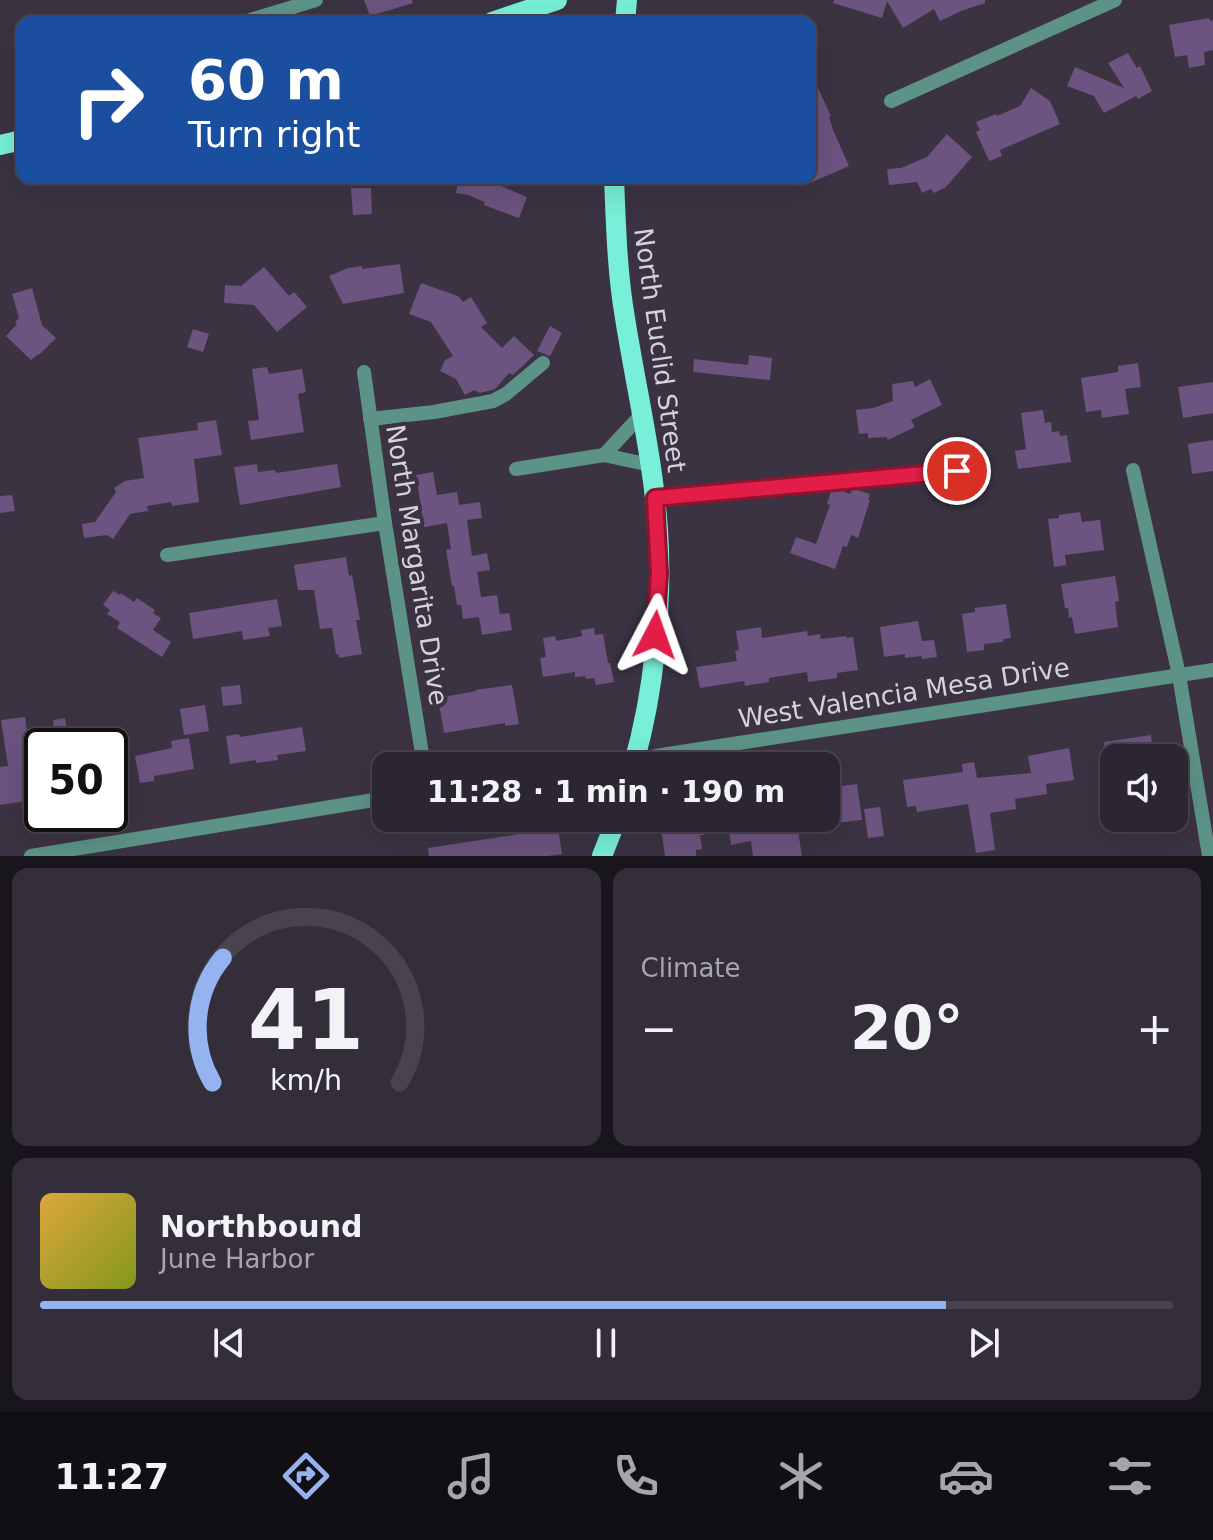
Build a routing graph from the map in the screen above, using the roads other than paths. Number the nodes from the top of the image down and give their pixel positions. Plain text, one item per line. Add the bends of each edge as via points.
1 (316, 0) edge
2 (557, 0) edge
3 (1115, 0) edge
4 (264, 16) edge
5 (510, 16) edge
6 (891, 101) dead end
7 (614, 184) edge
8 (543, 363) dead end
9 (364, 372) dead end
10 (642, 414) junction
11 (370, 419) junction
12 (604, 455) junction
13 (650, 465) junction
14 (516, 469) dead end
15 (1133, 470) dead end
16 (957, 471) dead end
17 (655, 498) junction
18 (385, 523) junction
19 (167, 555) dead end
20 (1213, 670) edge
21 (1179, 675) junction
22 (422, 752) edge
23 (636, 752) edge
24 (683, 752) edge
25 (372, 800) edge
26 (611, 832) edge
27 (31, 856) edge
28 (602, 856) edge
29 (1209, 856) edge

1 - 4 street
2 - 5 main road
3 - 6 street
7 - 10 main road, North Euclid Street via 616,253
8 - 11 street via 493,401
9 - 11 street, North Margarita Drive
10 - 12 street
10 - 13 main road, North Euclid Street
11 - 18 street, North Margarita Drive
12 - 13 street
12 - 14 street
13 - 17 main road, North Euclid Street
15 - 21 street
16 - 17 street
17 - 23 main road, North Euclid Street via 657,615
18 - 19 street
18 - 22 street, North Margarita Drive
20 - 21 street, West Valencia Mesa Drive
21 - 24 street, West Valencia Mesa Drive
21 - 29 street
25 - 27 street
26 - 28 main road

